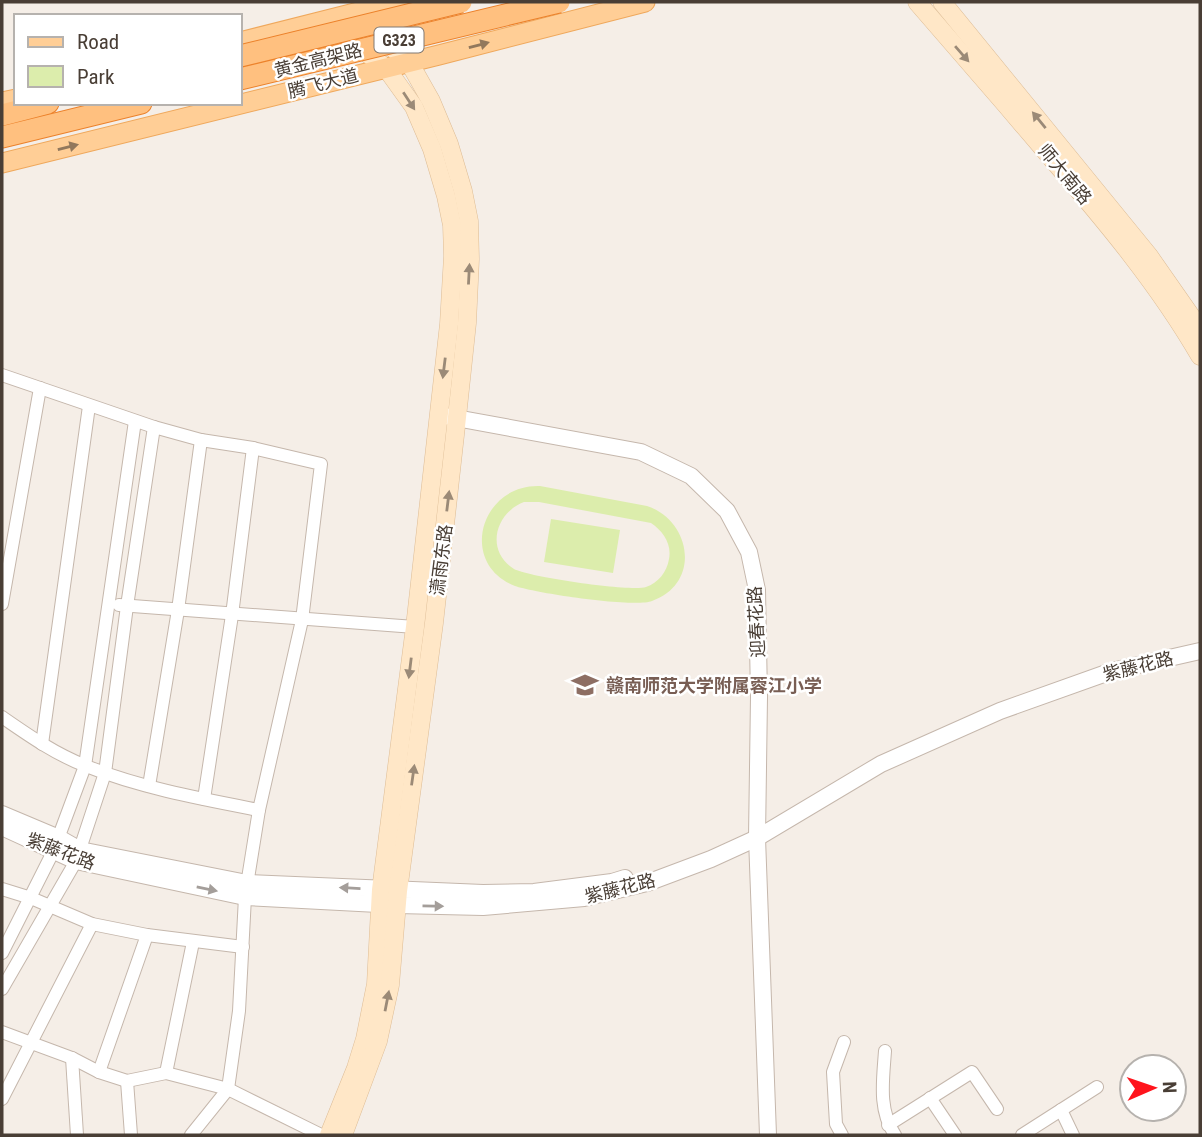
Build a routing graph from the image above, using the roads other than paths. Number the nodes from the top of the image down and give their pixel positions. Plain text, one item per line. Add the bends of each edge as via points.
1 (398, 2) edge
2 (461, 2) edge
3 (559, 2) edge
4 (645, 2) edge
5 (917, 2) edge
6 (942, 2) edge
7 (351, 14) junction
8 (325, 20) junction
9 (242, 41) edge
10 (242, 56) edge
11 (409, 62) junction
12 (386, 68) junction
13 (242, 79) edge
14 (242, 104) edge
15 (40, 105) edge
16 (133, 105) edge
17 (236, 105) edge
18 (2, 115) edge
19 (2, 137) edge
20 (2, 163) edge
21 (1200, 329) edge
22 (1200, 356) edge
23 (2, 375) edge
24 (40, 388) junction
25 (89, 406) junction
26 (438, 416) junction
27 (457, 417) junction
28 (135, 421) junction
29 (154, 427) junction
30 (201, 440) junction
31 (253, 448) junction
32 (2, 604) edge
33 (107, 604) junction
34 (127, 606) junction
35 (178, 610) junction
36 (232, 615) junction
37 (302, 620) junction
38 (415, 627) junction
39 (1200, 642) edge
40 (1200, 651) edge
41 (2, 717) edge
42 (42, 744) junction
43 (85, 766) junction
44 (105, 773) junction
45 (149, 786) junction
46 (204, 799) junction
47 (260, 810) junction
48 (2, 814) edge
49 (2, 828) edge
50 (757, 833) junction
51 (56, 845) junction
52 (78, 856) junction
53 (2, 889) edge
54 (246, 890) junction
55 (32, 898) junction
56 (389, 898) junction
57 (51, 907) junction
58 (92, 924) junction
59 (146, 935) junction
60 (193, 942) junction
61 (243, 947) junction
62 (2, 953) edge
63 (2, 989) edge
64 (2, 1032) edge
65 (844, 1042) dead end
66 (32, 1044) junction
67 (885, 1051) dead end
68 (72, 1058) junction
69 (99, 1072) junction
70 (166, 1073) junction
71 (127, 1081) junction
72 (1097, 1087) dead end
73 (228, 1088) junction
74 (930, 1098) junction
75 (2, 1100) edge
76 (998, 1109) dead end
77 (1061, 1110) junction
78 (891, 1130) edge
79 (77, 1135) edge
80 (131, 1135) edge
81 (191, 1135) edge
82 (321, 1135) edge
83 (329, 1135) edge
84 (343, 1135) edge
85 (768, 1135) edge
86 (842, 1135) edge
87 (955, 1135) edge
88 (1023, 1135) edge
89 (1073, 1135) edge

1 - 7 main road
2 - 10 highway, 黄金高架路 / G323, bridge
3 - 13 highway, 黄金高架路 / G323, bridge
11 -> 4 main road, 腾飞大道
5 -> 22 main road, 师大南路 via 1138,263
21 -> 6 main road, 师大南路 via 1142,246
7 - 8 main road
7 - 11 main road, 潇雨东路
8 - 9 main road
8 - 12 main road, 潇雨东路
11 - 12 main road, 腾飞大道
27 -> 11 main road, 潇雨东路 via 467,323 468,221 449,144
14 -> 12 main road, 腾飞大道
12 -> 26 main road, 潇雨东路 via 414,107 432,149 452,225 449,324
15 - 18 highway
16 - 19 highway
20 -> 17 main road, 腾飞大道
23 - 24 street
24 - 25 street
24 - 32 street
25 - 28 street
25 - 42 street
26 - 27 street, 迎春花路
26 - 38 main road, 潇雨东路
27 - 50 street, 迎春花路 via 641,452 691,476 727,511 749,552 757,590
56 -> 27 main road, 潇雨东路 via 434,623
28 - 29 street
28 - 33 street
29 - 30 street
29 - 34 street
30 - 31 street
30 - 35 street
31 - 36 street
31 - 37 street via 321,464
33 - 34 street
33 - 43 street
34 - 35 street
34 - 44 street
35 - 36 street
35 - 45 street
36 - 37 street
36 - 46 street
37 - 38 street
37 - 47 street
38 -> 56 main road, 潇雨东路
39 - 50 street, 紫藤花路 via 1100,667 996,703 876,757
40 - 50 street, 紫藤花路 via 1071,684 975,721 881,764
41 - 42 street
42 - 43 street
43 - 44 street
43 - 51 street
44 - 45 street
44 - 52 street
45 - 46 street
46 - 47 street
47 - 54 street
48 - 51 street, 紫藤花路
49 - 51 street, 紫藤花路
50 - 56 street, 紫藤花路 via 711,859 647,883 584,898 483,906
50 - 85 street, 迎春花路
51 - 52 street, 紫藤花路
51 - 55 street
52 - 54 street, 紫藤花路
52 - 57 street
53 - 55 street
54 - 56 street, 紫藤花路
54 - 61 street
55 - 57 street
55 - 62 street
56 - 83 main road, 潇雨东路 via 365,1039
84 -> 56 main road, 潇雨东路 via 379,1041 390,985
57 - 58 street
57 - 63 street
58 - 59 street
58 - 66 street
59 - 60 street
59 - 69 street
60 - 61 street
60 - 70 street
61 - 73 street
64 - 66 street
65 - 86 street via 833,1072 836,1124
66 - 68 street
66 - 75 street
67 - 78 street via 882,1095
68 - 69 street
68 - 79 street
69 - 71 street
70 - 71 street
70 - 73 street
71 - 80 street
72 - 77 street
73 - 81 street
73 - 82 street
74 - 76 street via 972,1072
74 - 78 street
74 - 87 street
77 - 88 street
77 - 89 street

